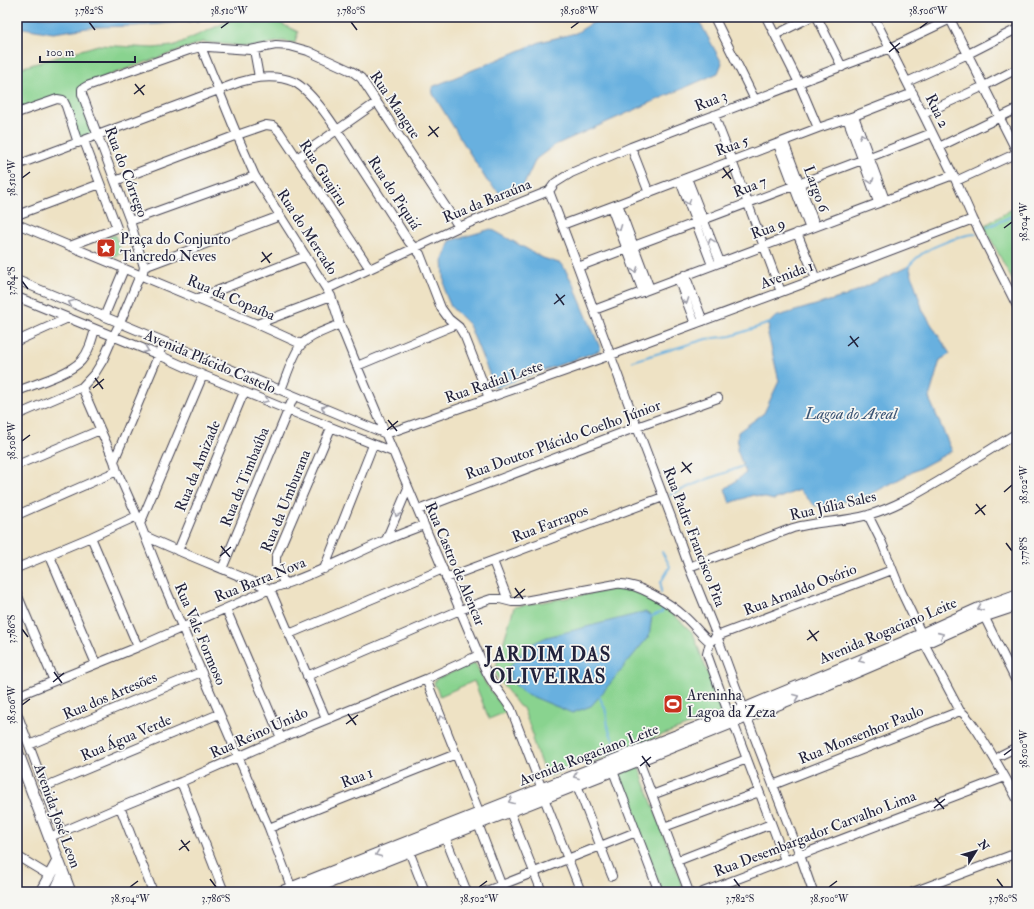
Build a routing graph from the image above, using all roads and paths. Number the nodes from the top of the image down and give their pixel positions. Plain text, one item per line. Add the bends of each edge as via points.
1 (714, 17) edge
2 (766, 17) edge
3 (811, 17) edge
4 (817, 17) edge
5 (874, 17) edge
6 (952, 18) edge
7 (1017, 29) edge
8 (775, 36) junction
9 (201, 47) junction
10 (890, 48) junction
11 (254, 50) junction
12 (968, 54) junction
13 (842, 67) junction
14 (1017, 69) edge
15 (259, 78) junction
16 (907, 82) junction
17 (798, 83) junction
18 (87, 86) joint
19 (984, 86) junction
20 (218, 90) junction
21 (913, 93) junction
22 (755, 100) junction
23 (377, 102) junction
24 (1017, 109) edge
25 (17, 113) edge
26 (923, 114) junction
27 (714, 115) junction
28 (851, 117) junction
29 (1000, 118) junction
30 (818, 128) junction
31 (336, 130) junction
32 (932, 133) junction
33 (237, 135) junction
34 (96, 136) junction
35 (83, 141) junction
36 (781, 143) junction
37 (631, 147) junction
38 (939, 147) junction
39 (1017, 153) edge
40 (297, 158) junction
41 (867, 159) junction
42 (732, 161) junction
43 (17, 165) edge
44 (255, 176) junction
45 (954, 178) junction
46 (683, 179) junction
47 (115, 181) junction
48 (100, 184) junction
49 (796, 184) junction
50 (549, 191) junction
51 (649, 193) junction
52 (881, 201) junction
53 (748, 203) junction
54 (615, 206) junction
55 (17, 215) edge
56 (280, 216) junction
57 (973, 219) junction
58 (130, 221) junction
59 (700, 221) junction
60 (17, 224) edge
61 (562, 225) junction
62 (459, 227) junction
63 (813, 227) junction
64 (797, 233) junction
65 (70, 246) junction
66 (764, 246) junction
67 (631, 247) junction
68 (414, 248) junction
69 (306, 256) junction
70 (716, 263) junction
71 (578, 267) junction
72 (144, 268) junction
73 (125, 269) junction
74 (370, 269) junction
75 (137, 274) junction
76 (682, 277) junction
77 (816, 279) junction
78 (17, 280) edge
79 (646, 290) junction
80 (329, 292) junction
81 (781, 292) junction
82 (17, 297) edge
83 (196, 299) junction
84 (1017, 306) edge
85 (594, 310) junction
86 (68, 318) junction
87 (106, 318) junction
88 (118, 322) junction
89 (699, 322) junction
90 (257, 324) junction
91 (340, 324) junction
92 (455, 325) junction
93 (97, 330) junction
94 (111, 336) junction
95 (17, 341) edge
96 (164, 342) junction
97 (301, 344) junction
98 (159, 355) junction
99 (611, 355) junction
100 (357, 366) junction
101 (203, 375) junction
102 (82, 387) junction
103 (281, 390) junction
104 (17, 391) edge
105 (244, 392) junction
106 (294, 396) junction
107 (489, 398) junction
108 (718, 398) dead end
109 (288, 410) junction
110 (17, 415) edge
111 (344, 417) junction
112 (637, 427) junction
113 (335, 429) junction
114 (100, 430) junction
115 (1017, 433) edge
116 (386, 434) junction
117 (373, 445) junction
118 (393, 452) junction
119 (114, 461) junction
120 (17, 465) edge
121 (117, 471) junction
122 (408, 488) junction
123 (663, 497) junction
124 (418, 510) junction
125 (17, 515) edge
126 (868, 515) junction
127 (138, 520) junction
128 (424, 525) junction
129 (145, 536) junction
130 (92, 537) junction
131 (386, 540) junction
132 (178, 551) junction
133 (50, 554) junction
134 (493, 561) junction
135 (689, 567) junction
136 (17, 568) edge
137 (222, 568) junction
138 (443, 568) junction
139 (324, 569) junction
140 (892, 570) junction
141 (446, 578) junction
142 (285, 585) junction
143 (270, 590) junction
144 (17, 594) edge
145 (1017, 595) edge
146 (508, 600) junction
147 (1017, 605) edge
148 (226, 609) junction
149 (460, 610) junction
150 (984, 616) junction
151 (182, 627) junction
152 (290, 634) junction
153 (717, 636) junction
154 (923, 639) junction
155 (710, 642) junction
156 (138, 647) junction
157 (479, 655) junction
158 (96, 664) junction
159 (201, 672) junction
160 (307, 676) junction
161 (426, 679) junction
162 (54, 681) junction
163 (1017, 683) edge
164 (17, 696) edge
165 (960, 711) junction
166 (17, 713) edge
167 (745, 713) junction
168 (219, 714) junction
169 (326, 719) junction
170 (731, 719) junction
171 (281, 738) junction
172 (29, 745) junction
173 (1017, 747) edge
174 (17, 751) edge
175 (456, 754) junction
176 (1001, 755) dead end
177 (238, 757) junction
178 (747, 758) junction
179 (624, 762) junction
180 (1005, 777) junction
181 (180, 782) junction
182 (577, 785) junction
183 (773, 785) junction
184 (44, 787) junction
185 (759, 792) junction
186 (543, 793) junction
187 (652, 795) junction
188 (1017, 799) edge
189 (120, 807) junction
190 (510, 812) junction
191 (479, 819) junction
192 (771, 824) junction
193 (269, 828) junction
194 (664, 828) junction
195 (61, 832) junction
196 (636, 832) junction
197 (50, 837) junction
198 (445, 837) junction
199 (601, 846) junction
200 (407, 847) junction
201 (1017, 853) edge
202 (800, 855) junction
203 (17, 856) edge
204 (568, 859) junction
205 (785, 860) junction
206 (58, 861) junction
207 (676, 861) junction
208 (535, 872) junction
209 (50, 876) junction
210 (63, 876) junction
211 (612, 876) dead end
212 (579, 887) dead end
213 (503, 889) edge
214 (289, 891) edge
215 (41, 892) edge
216 (55, 892) edge
217 (70, 892) edge
218 (153, 892) edge
219 (224, 892) edge
220 (305, 892) edge
221 (425, 892) edge
222 (467, 892) edge
223 (484, 892) edge
224 (542, 892) edge
225 (658, 892) edge
226 (689, 892) edge
227 (703, 892) edge
228 (813, 892) edge
229 (913, 892) edge

1 - 22 street
2 - 8 street
3 - 8 street
4 - 13 street
5 - 10 street, Rua 2
6 - 10 street, Rua 3
6 - 12 street
7 - 12 street
8 - 17 street
9 - 11 street, Rua Mangue
9 - 18 street, Rua Mangue
9 - 20 street, Rua do Mercado
10 - 13 street, Rua 3
10 - 16 street, Rua 2
11 - 15 street
11 - 23 street, Rua Mangue via 284,45 308,51 358,75
12 - 16 street
12 - 19 street
13 - 17 street, Rua 3
14 - 19 street
15 - 20 street, Rua do Piquiá
15 - 31 street, Rua do Piquiá via 273,77 294,82 310,95
16 - 21 street, Rua 2
17 - 22 street, Rua 3
17 - 30 street
18 - 34 street, Rua do Córrego via 82,89 82,94
19 - 26 street
19 - 29 street
20 - 33 street, Rua do Mercado
20 - 34 street, Rua do Piquiá
21 - 26 street, Rua 2
21 - 28 street, Rua 5
22 - 27 street, Rua 3
23 - 31 street
23 - 62 street, Rua Mangue
24 - 29 street
25 - 35 street, Rua do Córrego via 57,99 62,100
26 - 32 street, Rua 2
27 - 37 street, Rua 3
27 - 42 street
28 - 30 street, Rua 5
28 - 41 street
29 - 38 street
29 - 39 street
30 - 36 street, Rua 5
31 - 40 street
31 - 68 street, Rua do Piquiá
32 - 38 street, Rua 2
32 - 41 street, Rua 7
33 - 40 street, Rua Guajiru via 266,125 273,126
33 - 44 street, Rua do Mercado
33 - 47 street
34 - 35 street, Rua do Piquiá
34 - 47 street, Rua do Córrego
35 - 43 street, Rua do Piquiá
35 - 48 street, Rua do Córrego
36 - 42 street, Rua 5
36 - 49 street, Largo 6 via 779,147
37 - 50 street, Rua 3 via 571,173 555,183
37 - 51 street
38 - 45 street, Rua 2
39 - 45 street, Rua 9
40 - 74 street, Rua Guajiru
41 - 49 street, Rua 7
41 - 52 street
42 - 46 street, Rua 5
42 - 53 street
44 - 56 street, Rua do Mercado
44 - 58 street
45 - 52 street, Rua 9
45 - 57 street, Rua 2
46 - 51 street, Rua 5
46 - 59 street
47 - 58 street, Rua do Córrego
48 - 55 street
48 - 65 street, Rua do Córrego via 116,228
49 - 53 street, Rua 7
49 - 63 street, Largo 6 via 808,224
50 - 61 street, Rua Padre Francisco Pita
50 - 62 street, Rua da Baraúna
51 - 54 street, Rua 5
52 - 63 street, Rua 9
53 - 59 street, Rua 7
53 - 66 street
54 - 61 street, Rua 5
54 - 67 street
56 - 69 street, Rua do Mercado
56 - 72 street
57 - 77 street, Avenida 1
57 - 84 street, Rua 2
58 - 72 street, Rua do Córrego
59 - 67 street, Rua 7
59 - 70 street
60 - 65 street, Rua da Copaíba
61 - 71 street, Rua Padre Francisco Pita
62 - 68 street, Rua da Baraúna
63 - 64 street, Rua 9
64 - 66 street, Rua 9
64 - 77 street
65 - 73 street, Rua da Copaíba
66 - 70 street, Rua 9
66 - 81 street
67 - 71 street, Rua 7
67 - 79 street
68 - 74 street, Rua da Baraúna
68 - 92 street, Rua do Piquiá via 420,254 441,308
69 - 80 street, Rua do Mercado
69 - 83 street
70 - 76 street, Rua 9
71 - 85 street, Rua Padre Francisco Pita
72 - 75 street via 143,272
73 - 75 street, Rua da Copaíba
73 - 87 street
74 - 80 street, Rua da Baraúna
75 - 83 street, Rua da Copaíba
75 - 88 street
76 - 79 street, Rua 9
76 - 89 street
77 - 81 street, Avenida 1
87 -> 78 street, Avenida Plácido Castelo
79 - 85 street, Rua 9
80 - 90 street, Rua da Baraúna
80 - 91 street, Rua do Mercado
81 - 89 street, Avenida 1
82 - 86 street, Avenida Plácido Castelo
83 - 90 street, Rua da Copaíba
85 - 99 street, Rua Padre Francisco Pita
86 - 93 street, Avenida Plácido Castelo
86 - 95 street
87 - 88 street, Avenida Plácido Castelo
88 - 94 street
88 - 96 street, Avenida Plácido Castelo
89 - 99 street, Avenida 1
90 - 97 street, Rua da Copaíba
91 - 97 street
91 - 100 street, Rua do Mercado
92 - 100 street
92 - 107 street, Rua do Piquiá via 465,337
93 - 94 street, Avenida Plácido Castelo
93 - 104 street via 82,360 74,367
94 -> 98 street, Avenida Plácido Castelo
94 - 102 street via 99,368
96 - 98 street
96 - 103 street, Avenida Plácido Castelo
97 - 103 street
98 - 101 street, Avenida Plácido Castelo
98 - 119 street
99 - 107 street, Rua Radial Leste
99 - 112 street, Rua Padre Francisco Pita
100 - 116 street, Rua do Mercado
101 - 105 street, Avenida Plácido Castelo
101 - 127 street
102 - 110 street
102 - 114 street, Rua Vale Formoso
103 - 106 street, Avenida Plácido Castelo
105 -> 109 street, Avenida Plácido Castelo
105 - 132 street, Rua da Amizade
106 - 109 street, Rua da Timbaúba
111 -> 106 street, Avenida Plácido Castelo
107 - 116 street, Rua Radial Leste
108 - 112 street, Rua Doutor Plácido Coelho Júnior
109 - 113 street, Avenida Plácido Castelo
109 - 137 street, Rua da Timbaúba
111 - 113 street, Rua da Umburana
111 - 116 street, Avenida Plácido Castelo
112 - 123 street, Rua Padre Francisco Pita
112 - 124 street, Rua Doutor Plácido Coelho Júnior
113 - 117 street, Avenida Plácido Castelo
113 - 142 street, Rua da Umburana via 276,557 276,565
114 - 119 street, Rua Vale Formoso
114 - 120 street
115 - 126 street, Rua Júlia Sales via 916,495
116 - 118 street, Rua Castro de Alencar
117 - 118 street, Avenida Plácido Castelo
117 - 139 street
118 - 122 street, Rua Castro de Alencar
119 - 121 street, Rua Vale Formoso
121 - 125 street
121 - 127 street, Rua Vale Formoso
122 - 124 street, Rua Castro de Alencar
122 -> 131 street
123 - 134 street, Rua Farrapos
123 - 135 street, Rua Padre Francisco Pita
124 - 128 street, Rua Castro de Alencar
126 - 135 street, Rua Júlia Sales via 799,526
126 - 140 street
127 - 129 street, Rua Vale Formoso
127 - 130 street
128 - 131 street, Rua Barra Nova
128 - 138 street, Rua Castro de Alencar
129 - 132 street
129 - 151 street, Rua Vale Formoso
130 - 133 street
130 - 156 street
131 - 139 street, Rua Barra Nova
132 - 137 street
133 - 136 street
133 - 158 street
134 - 141 street, Rua Farrapos
134 - 146 street
135 - 153 street, Rua Padre Francisco Pita
137 - 143 street
138 - 141 street, Rua Castro de Alencar
138 - 152 street
139 - 142 street, Rua Barra Nova
140 - 153 street, Rua Arnaldo Osório
140 - 154 street
141 - 149 street, Rua Castro de Alencar
142 - 143 street, Rua Barra Nova
143 - 148 street, Rua Barra Nova
143 - 152 street
144 - 162 street
145 -> 154 main road, Avenida Rogaciano Leite via 978,609
146 - 149 street via 491,599
146 - 155 street via 526,601 620,584 630,585 658,597 679,611
147 - 150 main road, Avenida Rogaciano Leite
148 - 151 street, Rua Barra Nova
148 - 171 street
149 - 157 street, Rua Castro de Alencar
149 - 160 street
154 -> 150 main road, Avenida Rogaciano Leite
150 - 163 street
151 - 156 street, Rua Barra Nova
151 - 159 street, Rua Vale Formoso
152 - 160 street
153 - 155 street, Rua Arnaldo Osório
153 - 167 street, Rua Padre Francisco Pita
154 - 165 street
154 - 167 main road, Avenida Rogaciano Leite via 834,682
155 - 170 street via 707,654
156 - 158 street, Rua Barra Nova
157 - 161 street, Rua Reino Unido
157 - 186 street, Rua Castro de Alencar via 489,677 511,709
158 - 162 street, Rua Barra Nova
159 - 168 street, Rua Vale Formoso
159 - 172 street, Rua dos Artesões
160 - 169 street
161 - 169 street, Rua Reino Unido
175 -> 161 street
162 - 164 street, Rua Barra Nova
165 - 180 street via 967,715
165 - 183 street, Rua Monsenhor Paulo
166 - 172 street
167 - 170 main road, Avenida Rogaciano Leite
167 - 183 street, Rua Padre Francisco Pita
168 - 177 street, Rua Vale Formoso
168 - 184 street, Rua Água Verde
169 - 171 street, Rua Reino Unido
170 - 178 street
170 - 179 main road, Avenida Rogaciano Leite
171 - 177 street, Rua Reino Unido
172 - 184 street
173 - 176 street
174 - 197 main road, Avenida José Leon
175 - 191 street
175 - 193 street, Rua 1
177 - 181 street, Rua Reino Unido
177 - 193 street, Rua Vale Formoso
178 - 185 street
178 - 187 street
179 - 182 main road, Avenida Rogaciano Leite
179 -> 186 main road, Avenida Rogaciano Leite
179 - 187 street
179 - 196 street
180 - 188 street
180 - 202 street, Rua Desembargador Carvalho Lima
181 - 189 street, Rua Reino Unido
181 - 219 street
182 - 186 main road, Avenida Rogaciano Leite
182 - 199 street
183 - 202 street, Rua Padre Francisco Pita
184 - 195 street
185 - 192 street
185 - 194 street
186 - 190 main road, Avenida Rogaciano Leite
186 -> 191 main road, Avenida Rogaciano Leite
186 - 204 street, Rua Castro de Alencar
187 - 194 street
189 - 195 street, Rua Reino Unido
189 - 218 street
190 - 191 main road, Avenida Rogaciano Leite
190 - 208 street
191 - 198 main road, Avenida Rogaciano Leite
191 - 200 main road, Avenida Rogaciano Leite
191 - 213 street
192 - 205 street
192 - 207 street
193 - 214 street, Rua Vale Formoso
194 - 207 street
195 - 197 street, Rua Reino Unido
196 - 199 street
196 - 225 street
197 - 206 main road, Avenida José Leon
198 - 200 main road, Avenida Rogaciano Leite
198 - 222 street
199 - 204 street
199 - 211 street
200 -> 214 main road, Avenida Rogaciano Leite
200 - 220 main road, Avenida Rogaciano Leite
200 - 221 street
201 - 229 street
202 - 205 street, Rua Desembargador Carvalho Lima
202 - 228 street, Rua Padre Francisco Pita
203 - 209 street
204 - 208 street
204 - 212 street, Rua Castro de Alencar
205 - 227 street, Rua Desembargador Carvalho Lima
206 - 209 main road
206 - 210 main road, Avenida José Leon
207 - 226 street
208 - 213 street
208 - 224 street
209 - 215 main road
210 - 216 main road
210 - 217 main road, Avenida José Leon
213 - 223 street

